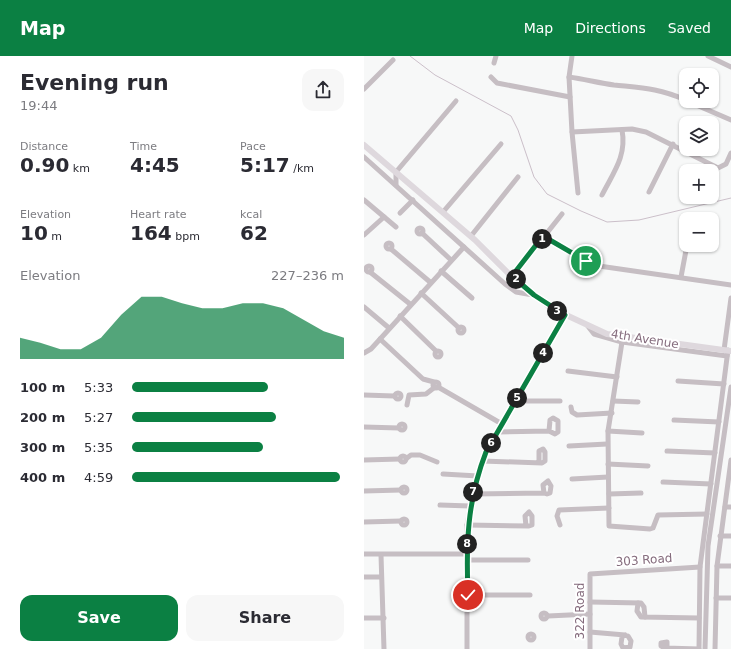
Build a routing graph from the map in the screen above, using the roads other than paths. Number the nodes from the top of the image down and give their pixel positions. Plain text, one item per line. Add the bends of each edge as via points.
1 (496, 56) edge
2 (572, 56) edge
3 (708, 56) edge
4 (393, 60) dead end
5 (494, 63) dead end
6 (731, 67) edge
7 (491, 77) dead end
8 (569, 77) junction
9 (364, 89) edge
10 (570, 97) junction
11 (679, 98) edge
12 (456, 101) dead end
13 (703, 108) edge
14 (731, 120) edge
15 (622, 130) junction
16 (572, 132) junction
17 (501, 144) dead end
18 (673, 144) junction
19 (364, 145) edge
20 (731, 153) edge
21 (364, 157) edge
22 (396, 172) junction
23 (518, 177) dead end
24 (396, 185) junction
25 (649, 192) dead end
26 (578, 193) dead end
27 (602, 195) dead end
28 (364, 200) edge
29 (413, 200) junction
30 (443, 212) junction
31 (400, 213) dead end
32 (562, 214) dead end
33 (384, 217) junction
34 (396, 227) dead end
35 (422, 233) dead end
36 (364, 235) edge
37 (471, 236) junction
38 (543, 236) junction
39 (464, 247) junction
40 (391, 249) dead end
41 (686, 252) edge
42 (451, 260) junction
43 (586, 261) dead end
44 (599, 266) dead end
45 (441, 271) junction
46 (370, 272) dead end
47 (512, 276) junction
48 (680, 277) junction
49 (430, 282) junction
50 (731, 285) edge
51 (421, 293) junction
52 (534, 295) junction
53 (472, 298) dead end
54 (731, 298) edge
55 (410, 304) junction
56 (364, 307) edge
57 (565, 315) junction
58 (400, 316) junction
59 (587, 325) junction
60 (389, 328) junction
61 (459, 328) dead end
62 (380, 338) junction
63 (622, 342) junction
64 (436, 351) dead end
65 (727, 352) edge
66 (364, 353) edge
67 (568, 371) dead end
68 (617, 377) junction
69 (678, 381) dead end
70 (724, 384) junction
71 (436, 385) junction
72 (731, 387) edge
73 (364, 395) edge
74 (394, 396) dead end
75 (515, 401) junction
76 (560, 401) dead end
77 (613, 401) junction
78 (638, 402) dead end
79 (407, 405) dead end
80 (572, 407) dead end
81 (612, 413) junction
82 (674, 420) dead end
83 (719, 422) junction
84 (502, 424) junction
85 (364, 427) edge
86 (399, 428) dead end
87 (608, 431) junction
88 (498, 432) junction
89 (549, 432) dead end
90 (642, 433) dead end
91 (607, 444) junction
92 (569, 446) dead end
93 (666, 451) dead end
94 (715, 453) junction
95 (364, 460) edge
96 (731, 460) edge
97 (482, 461) junction
98 (437, 462) dead end
99 (539, 462) dead end
100 (608, 464) junction
101 (648, 466) dead end
102 (443, 474) dead end
103 (478, 476) junction
104 (608, 477) junction
105 (730, 477) edge
106 (572, 479) dead end
107 (663, 482) dead end
108 (711, 484) junction
109 (401, 490) dead end
110 (364, 491) edge
111 (544, 492) dead end
112 (641, 493) dead end
113 (473, 494) junction
114 (609, 494) junction
115 (440, 505) dead end
116 (470, 506) junction
117 (725, 507) junction
118 (731, 507) edge
119 (609, 508) junction
120 (707, 514) junction
121 (401, 521) dead end
122 (364, 522) edge
123 (468, 525) junction
124 (560, 525) dead end
125 (526, 526) dead end
126 (720, 536) junction
127 (731, 536) edge
128 (364, 554) edge
129 (466, 554) junction
130 (380, 555) junction
131 (467, 560) junction
132 (528, 560) dead end
133 (717, 566) junction
134 (731, 566) edge
135 (700, 567) junction
136 (590, 574) joint
137 (364, 577) edge
138 (380, 578) junction
139 (468, 595) junction
140 (530, 595) dead end
141 (716, 598) junction
142 (731, 598) edge
143 (590, 602) junction
144 (590, 614) junction
145 (548, 616) dead end
146 (364, 618) edge
147 (384, 618) junction
148 (699, 618) junction
149 (590, 632) junction
150 (625, 635) dead end
151 (667, 647) dead end
152 (384, 649) edge
153 (467, 649) edge
154 (590, 649) edge
155 (699, 649) edge
156 (705, 649) edge
157 (716, 649) edge

1 - 5 street
2 - 8 street
3 - 6 street
4 - 9 street
7 - 10 street via 497,83
8 - 10 street
8 - 11 street via 654,89
10 - 16 street
12 - 22 street
13 - 14 street
15 - 16 street
15 - 18 street via 646,132
15 - 27 street via 622,155
16 - 26 street
17 - 30 street
18 - 20 street via 718,168 726,164
18 - 25 street
19 - 22 main road, 4th Avenue
21 - 24 street
22 - 24 street
22 - 30 main road, 4th Avenue
23 - 37 street
24 - 29 street
28 - 33 street
29 - 31 street
29 - 39 street
30 - 37 main road, 4th Avenue
32 - 38 street
33 - 34 street
33 - 36 street
35 - 42 street
37 - 47 main road, 4th Avenue
38 - 43 street
38 - 47 street
39 - 42 street
39 - 52 street via 511,288 519,293
40 - 49 street
41 - 48 street
42 - 45 street
44 - 48 street
45 - 49 street
45 - 53 street
46 - 55 street
47 - 52 main road, 4th Avenue
48 - 50 street
49 - 51 street
51 - 55 street
51 - 61 street
52 - 57 main road, 4th Avenue
54 - 65 street
55 - 58 street
56 - 60 street
57 - 59 main road, 4th Avenue
57 - 75 street
58 - 60 street
58 - 64 street
59 - 63 street via 594,334
59 - 65 main road, 4th Avenue via 607,334
60 - 62 street
62 - 66 street
62 - 71 street via 423,379
63 - 65 street
63 - 68 street
65 - 70 street
67 - 68 street
68 - 77 street
69 - 70 street
70 - 83 street
71 - 79 street via 426,394 408,395
71 - 84 street
72 - 156 street via 708,546
73 - 74 street
75 - 76 street
75 - 84 street
77 - 78 street
77 - 81 street
80 - 81 street via 572,412 577,414
81 - 87 street
82 - 83 street
83 - 94 street
84 - 88 street
85 - 86 street
87 - 90 street
87 - 91 street
88 - 89 street
88 - 97 street
91 - 92 street
91 - 100 street
93 - 94 street
94 - 108 street
95 - 98 street via 420,456
96 - 105 street
97 - 99 street
97 - 103 street
100 - 101 street
100 - 104 street
102 - 103 street
103 - 113 street
104 - 106 street
104 - 114 street
105 - 117 street
107 - 108 street
108 - 120 street
109 - 110 street
111 - 113 street
112 - 114 street
113 - 116 street
114 - 119 street
115 - 116 street
116 - 123 street
117 - 118 street
117 - 126 street
119 - 120 street via 611,528 650,529 653,528 658,515
119 - 124 street via 559,510 557,516
120 - 135 street
121 - 122 street
123 - 125 street
123 - 129 street
126 - 127 street
126 - 133 street
128 - 130 street
129 - 130 street
129 - 131 street
130 - 138 street
131 - 132 street
131 - 139 street
133 - 134 street
133 - 141 street
135 - 136 street, 303 Road
135 - 148 street
136 - 143 street, 322 Road
137 - 138 street
138 - 147 street
139 - 140 street
139 - 153 street
141 - 142 street
141 - 157 street
143 - 144 street, 322 Road
143 - 148 street via 638,602 644,607 645,617
144 - 145 street
144 - 149 street, 322 Road
146 - 147 street
147 - 152 street
148 - 155 street
149 - 150 street
149 - 154 street, 322 Road
151 - 155 street

